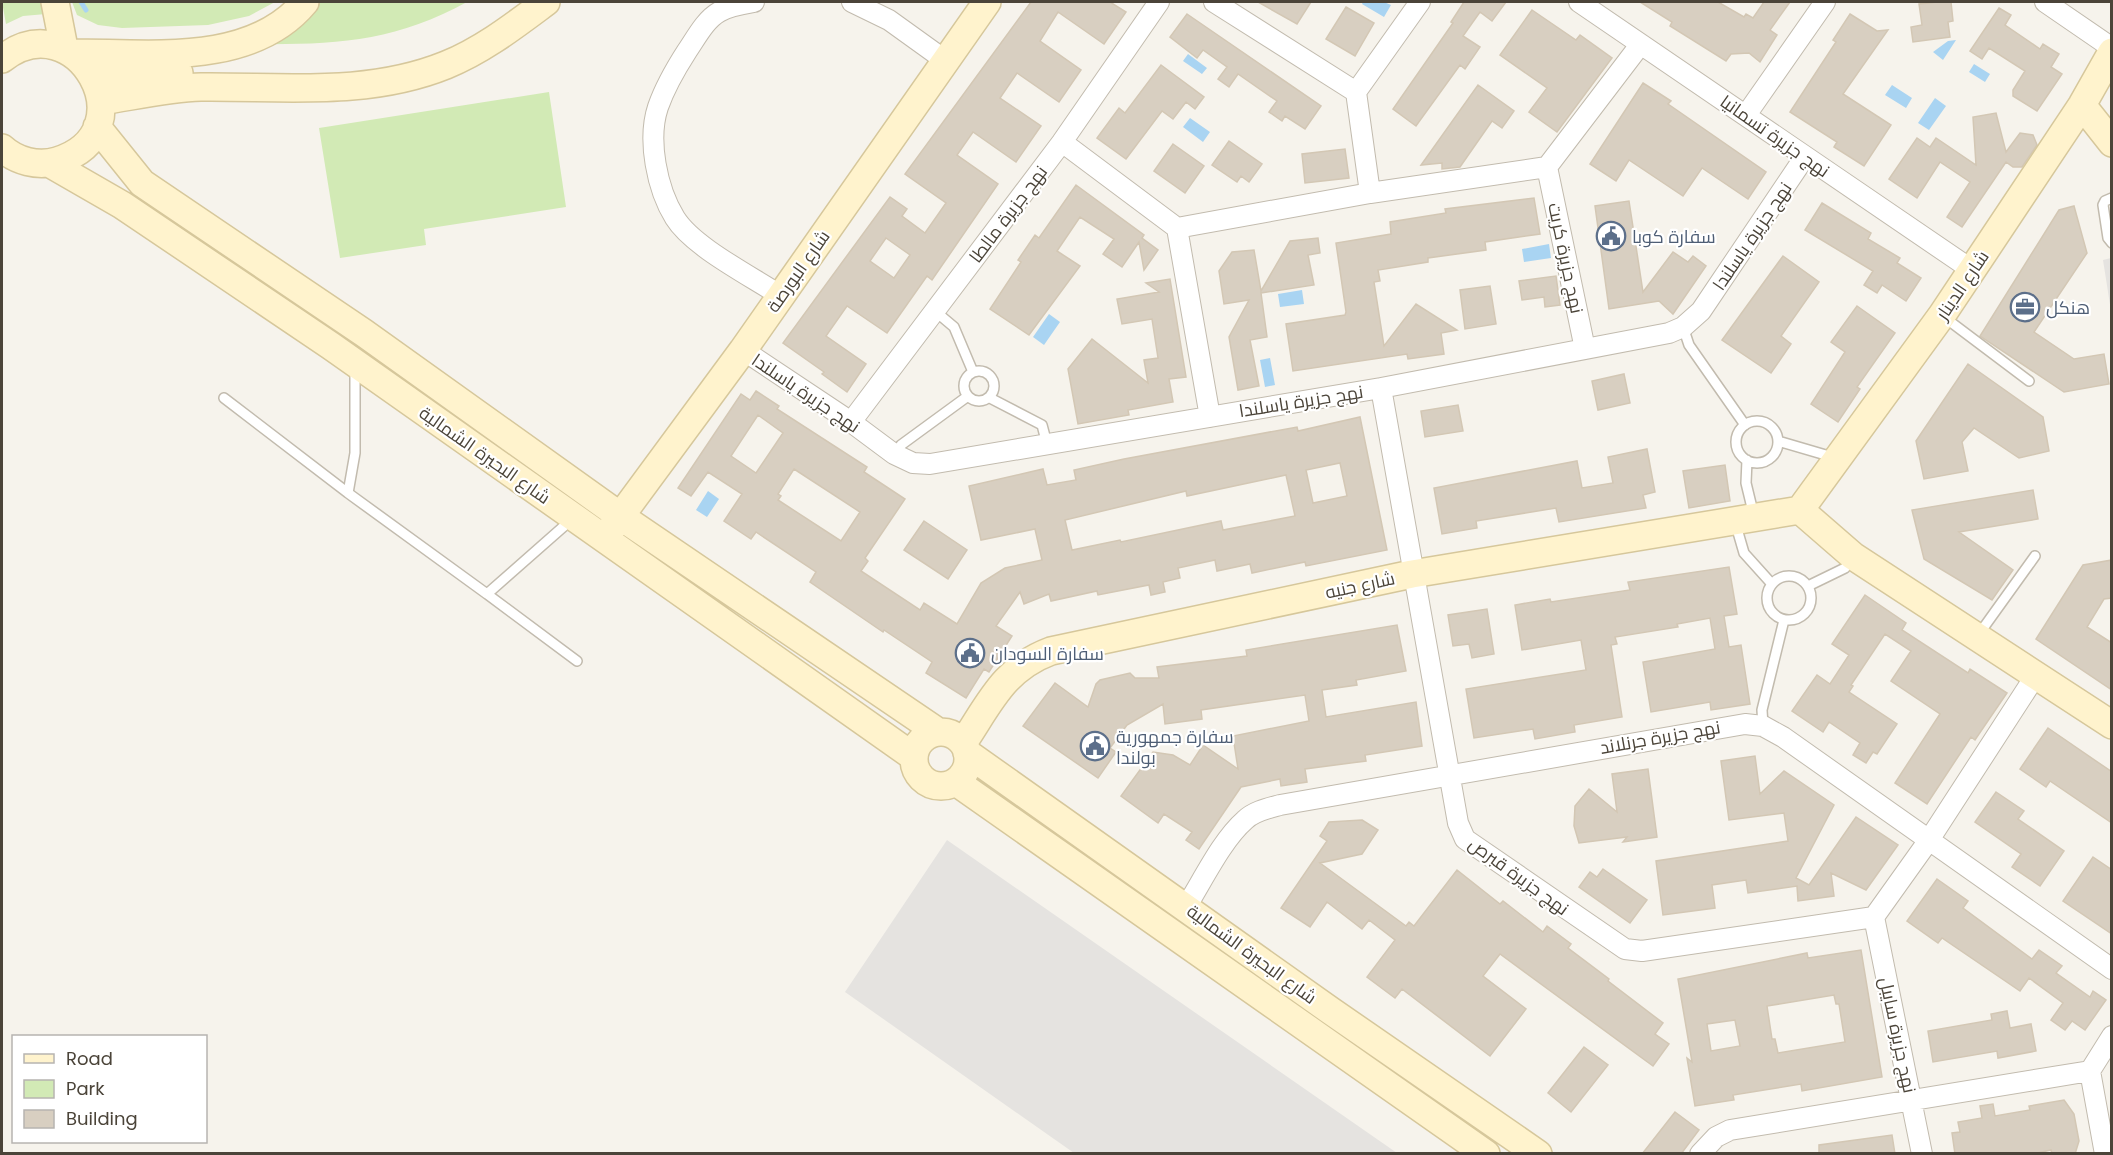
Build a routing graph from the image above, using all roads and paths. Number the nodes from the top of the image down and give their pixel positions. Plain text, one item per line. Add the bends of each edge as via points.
1 (55, 2) edge
2 (305, 2) edge
3 (521, 2) edge
4 (546, 2) edge
5 (754, 2) edge
6 (852, 2) edge
7 (987, 2) edge
8 (1159, 2) edge
9 (1214, 2) edge
10 (1420, 2) edge
11 (1579, 2) edge
12 (1825, 2) edge
13 (2045, 2) edge
14 (1640, 45) junction
15 (68, 50) junction
16 (2112, 50) edge
17 (2, 59) edge
18 (946, 61) junction
19 (1356, 92) junction
20 (98, 102) junction
21 (2082, 105) junction
22 (1746, 115) junction
23 (1062, 142) junction
24 (2112, 142) edge
25 (4, 152) edge
26 (1804, 158) junction
27 (49, 164) junction
28 (1547, 167) junction
29 (1370, 193) junction
30 (2112, 198) edge
31 (1177, 228) junction
32 (2112, 243) edge
33 (1972, 270) junction
34 (781, 296) junction
35 (935, 311) junction
36 (1942, 315) junction
37 (1683, 327) junction
38 (1585, 349) junction
39 (742, 350) junction
40 (355, 363) junction
41 (973, 372) junction
42 (2029, 381) dead end
43 (1381, 388) junction
44 (968, 396) junction
45 (224, 398) dead end
46 (990, 398) junction
47 (1210, 417) junction
48 (851, 422) junction
49 (1745, 425) junction
50 (1778, 441) junction
51 (1047, 444) junction
52 (894, 454) junction
53 (1838, 458) junction
54 (1747, 460) junction
55 (348, 493) junction
56 (1800, 510) junction
57 (575, 517) junction
58 (1744, 518) junction
59 (612, 527) junction
60 (1853, 556) junction
61 (2035, 556) dead end
62 (1412, 574) junction
63 (1771, 583) junction
64 (1808, 586) junction
65 (487, 594) junction
66 (1784, 620) junction
67 (1978, 636) junction
68 (577, 661) dead end
69 (2036, 675) junction
70 (2112, 725) edge
71 (1763, 726) junction
72 (938, 732) junction
73 (965, 748) junction
74 (914, 757) junction
75 (1449, 775) junction
76 (956, 782) junction
77 (1929, 840) junction
78 (1186, 907) junction
79 (1874, 917) junction
80 (2112, 969) edge
81 (2112, 1036) edge
82 (2090, 1071) junction
83 (1912, 1102) junction
84 (1486, 1154) edge
85 (1538, 1154) edge
86 (1700, 1154) edge
87 (1922, 1154) edge
88 (2105, 1154) edge

1 - 15 main road
2 - 15 main road via 270,32 228,47 172,54
3 - 20 main road via 465,38 358,71 193,73
4 - 20 main road via 504,34 445,65 406,77 361,86 308,89 170,89
5 - 34 street via 718,12 700,31 675,70 657,109 657,170 675,218 693,238
6 - 18 street via 889,20
7 - 18 main road, شارع البورصة
8 - 23 street, نهج جزيرة مالطا
9 - 19 street
10 - 19 street
11 - 14 street, نهج جزيرة تسمانيا
12 - 22 street
13 - 16 street
14 - 22 street, نهج جزيرة تسمانيا
14 - 28 street
15 - 17 main road via 46,44 27,45
15 - 20 main road, شارع البحيرة الشمالية via 86,64
16 - 21 main road, شارع الدينار
18 - 34 main road, شارع البورصة
19 - 29 street
20 - 27 main road via 86,144 69,157
20 - 59 main road, شارع البحيرة الشمالية via 142,183 364,333
21 - 24 main road
21 - 33 main road, شارع الدينار
22 - 26 street, نهج جزيرة تسمانيا
23 - 31 street
23 - 35 street, نهج جزيرة مالطا
25 - 27 main road via 28,162
26 - 33 street, نهج جزيرة تسمانيا
26 - 37 street, نهج جزيرة ياسلندا via 1701,311
27 - 40 main road, شارع البحيرة الشمالية via 122,205
28 - 29 street
28 - 38 street, نهج جزيرة كريت
29 - 31 street
30 - 32 lane via 2103,205
31 - 47 street
33 - 36 main road, شارع الدينار
34 - 39 main road, شارع البورصة
35 - 41 lane via 954,327
35 - 48 street, نهج جزيرة مالطا
36 - 42 lane
36 - 53 main road, شارع الدينار
37 - 38 street, نهج جزيرة ياسلندا
37 - 49 lane via 1689,345
38 - 43 street, نهج جزيرة ياسلندا
39 - 48 street, نهج جزيرة ياسلندا
39 - 59 main road, شارع البورصة
40 - 55 lane via 355,453
40 - 57 main road, شارع البحيرة الشمالية
41 - 44 lane via 964,383
41 - 46 lane via 982,370 990,374 994,390
43 - 47 street, نهج جزيرة ياسلندا
43 - 62 street, نهج جزيرة قبرص
44 - 46 lane via 983,401
44 - 52 lane
45 - 55 lane
46 - 51 lane via 1042,425
47 - 51 street, نهج جزيرة ياسلندا
48 - 52 street, نهج جزيرة ياسلندا
49 - 50 lane via 1762,421 1776,432
49 - 54 lane via 1737,439 1741,455
50 - 53 lane
50 - 54 lane via 1777,450 1764,461
51 - 52 street, نهج جزيرة ياسلندا via 930,464 913,463
53 - 56 main road, شارع الدينار
54 - 58 lane
55 - 65 lane
56 - 58 main road, شارع جنيه
56 - 60 main road
57 - 59 main road, شارع البحيرة الشمالية
57 - 65 lane
58 - 62 main road, شارع جنيه
58 - 63 lane via 1744,553
59 - 72 main road, شارع البحيرة الشمالية
59 - 74 main road, شارع البحيرة الشمالية
60 - 64 lane via 1845,568
60 - 67 main road
61 - 67 lane
62 - 73 main road, شارع جنيه via 1091,640 1029,659 1009,674
62 - 75 street, نهج جزيرة قبرص
63 - 64 lane via 1791,575
63 - 66 lane via 1767,591 1770,609
64 - 66 lane via 1812,596 1804,615
65 - 68 lane
66 - 71 lane via 1762,710
67 - 69 main road
69 - 70 main road
69 - 77 street
71 - 75 street, نهج جزيرة جرنلاند via 1729,725
71 - 77 street, نهج جزيرة جرنلاند
72 - 73 main road via 952,734
72 - 74 main road via 921,740
73 - 76 main road via 966,769
73 - 78 main road, شارع البحيرة الشمالية
74 - 76 main road via 923,780 942,786
75 - 78 street, نهج جزيرة جرنلاند via 1262,810 1246,819 1233,834
75 - 79 street, نهج جزيرة قبرص via 1465,839 1625,949 1642,951
76 - 84 main road, شارع البحيرة الشمالية
77 - 79 street
77 - 80 street, نهج جزيرة جرنلاند
78 - 85 main road, شارع البحيرة الشمالية
79 - 83 street, نهج جزيرة سايبل
81 - 82 street
82 - 83 street
82 - 88 street
83 - 86 street via 1730,1130 1716,1137
83 - 87 street, نهج جزيرة سايبل

